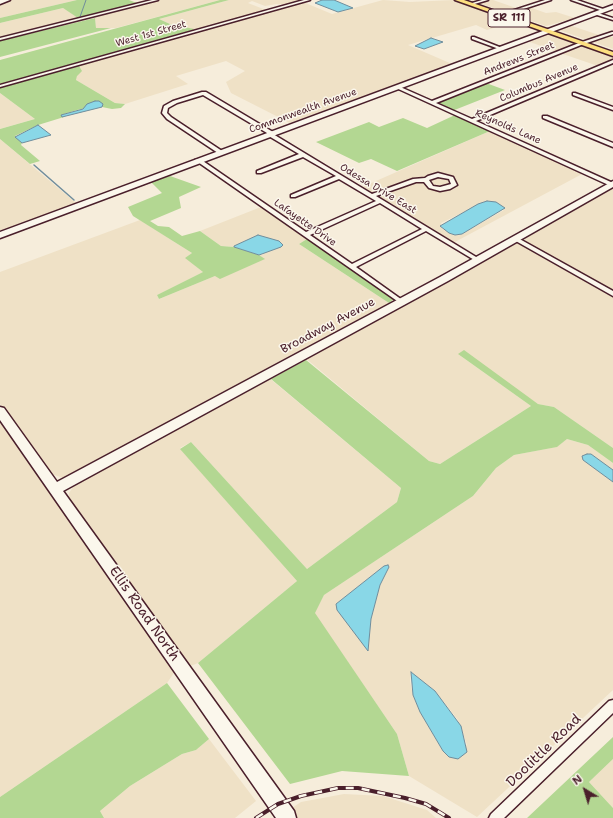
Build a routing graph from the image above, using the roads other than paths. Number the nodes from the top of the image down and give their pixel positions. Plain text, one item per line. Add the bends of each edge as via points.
1 (7, 0) edge
2 (156, 0) edge
3 (308, 0) edge
4 (458, 0) edge
5 (486, 0) edge
6 (549, 0) edge
7 (574, 0) edge
8 (0, 2) edge
9 (471, 2) edge
10 (613, 7) edge
11 (604, 10) junction
12 (595, 13) junction
13 (504, 14) junction
14 (613, 19) edge
15 (549, 30) junction
16 (613, 33) edge
17 (472, 38) dead end
18 (0, 39) edge
19 (586, 43) junction
20 (500, 48) junction
21 (612, 51) edge
22 (613, 61) edge
23 (0, 86) edge
24 (396, 87) junction
25 (575, 94) dead end
26 (189, 98) junction
27 (211, 98) junction
28 (432, 103) junction
29 (613, 109) edge
30 (544, 117) dead end
31 (472, 121) junction
32 (270, 134) junction
33 (613, 146) edge
34 (220, 152) junction
35 (302, 155) junction
36 (198, 160) junction
37 (259, 172) dead end
38 (339, 177) junction
39 (426, 180) dead end
40 (613, 185) edge
41 (294, 196) dead end
42 (372, 196) junction
43 (380, 201) junction
44 (426, 229) junction
45 (0, 235) edge
46 (305, 235) junction
47 (516, 239) junction
48 (478, 260) junction
49 (352, 267) junction
50 (613, 294) edge
51 (402, 302) junction
52 (0, 411) edge
53 (56, 490) junction
54 (613, 706) edge
55 (287, 818) edge
56 (495, 818) edge

1 - 8 main road
2 - 18 street
3 - 23 street, West 1st Street
4 - 9 main road, SR 111
5 - 9 street
6 - 13 street
7 - 11 street
9 - 13 main road, SR 111
10 - 11 main road, Commonwealth Avenue
11 - 12 main road, Commonwealth Avenue
12 - 14 street
12 - 15 main road, Commonwealth Avenue
13 - 15 main road, SR 111
15 - 19 main road, SR 111
15 - 20 main road, Commonwealth Avenue
16 - 19 street, Andrews Street
17 - 20 street
19 - 21 main road, SR 111
19 - 28 street, Andrews Street
20 - 24 main road, Commonwealth Avenue
22 - 31 street, Columbus Avenue
24 - 28 street, Reynolds Lane
24 - 32 main road, Commonwealth Avenue
25 - 29 street
26 - 27 street
26 - 27 street, Odessa Drive East via 204,93
26 - 34 street via 169,105 164,110 169,118
27 - 32 street, Odessa Drive East
28 - 31 street, Reynolds Lane
30 - 33 street
31 - 40 street, Reynolds Lane
32 - 34 main road, Commonwealth Avenue
32 - 35 street, Odessa Drive East
34 - 36 main road, Commonwealth Avenue
35 - 37 street
35 - 38 street, Odessa Drive East
36 - 45 main road, Commonwealth Avenue
36 - 46 street, Lafayette Drive
38 - 41 street
38 - 42 street, Odessa Drive East
39 - 42 street via 414,180
40 - 47 main road, Broadway Avenue
42 - 43 street, Odessa Drive East
43 - 44 street, Odessa Drive East
43 - 46 street
44 - 48 street, Odessa Drive East
44 - 49 street
46 - 49 street, Lafayette Drive
47 - 48 main road, Broadway Avenue
47 - 50 street
48 - 51 main road, Broadway Avenue
49 - 51 street, Lafayette Drive
51 - 53 main road, Broadway Avenue
52 - 53 main road, Ellis Road North
53 - 55 main road, Ellis Road North
54 - 56 street, Doolittle Road

